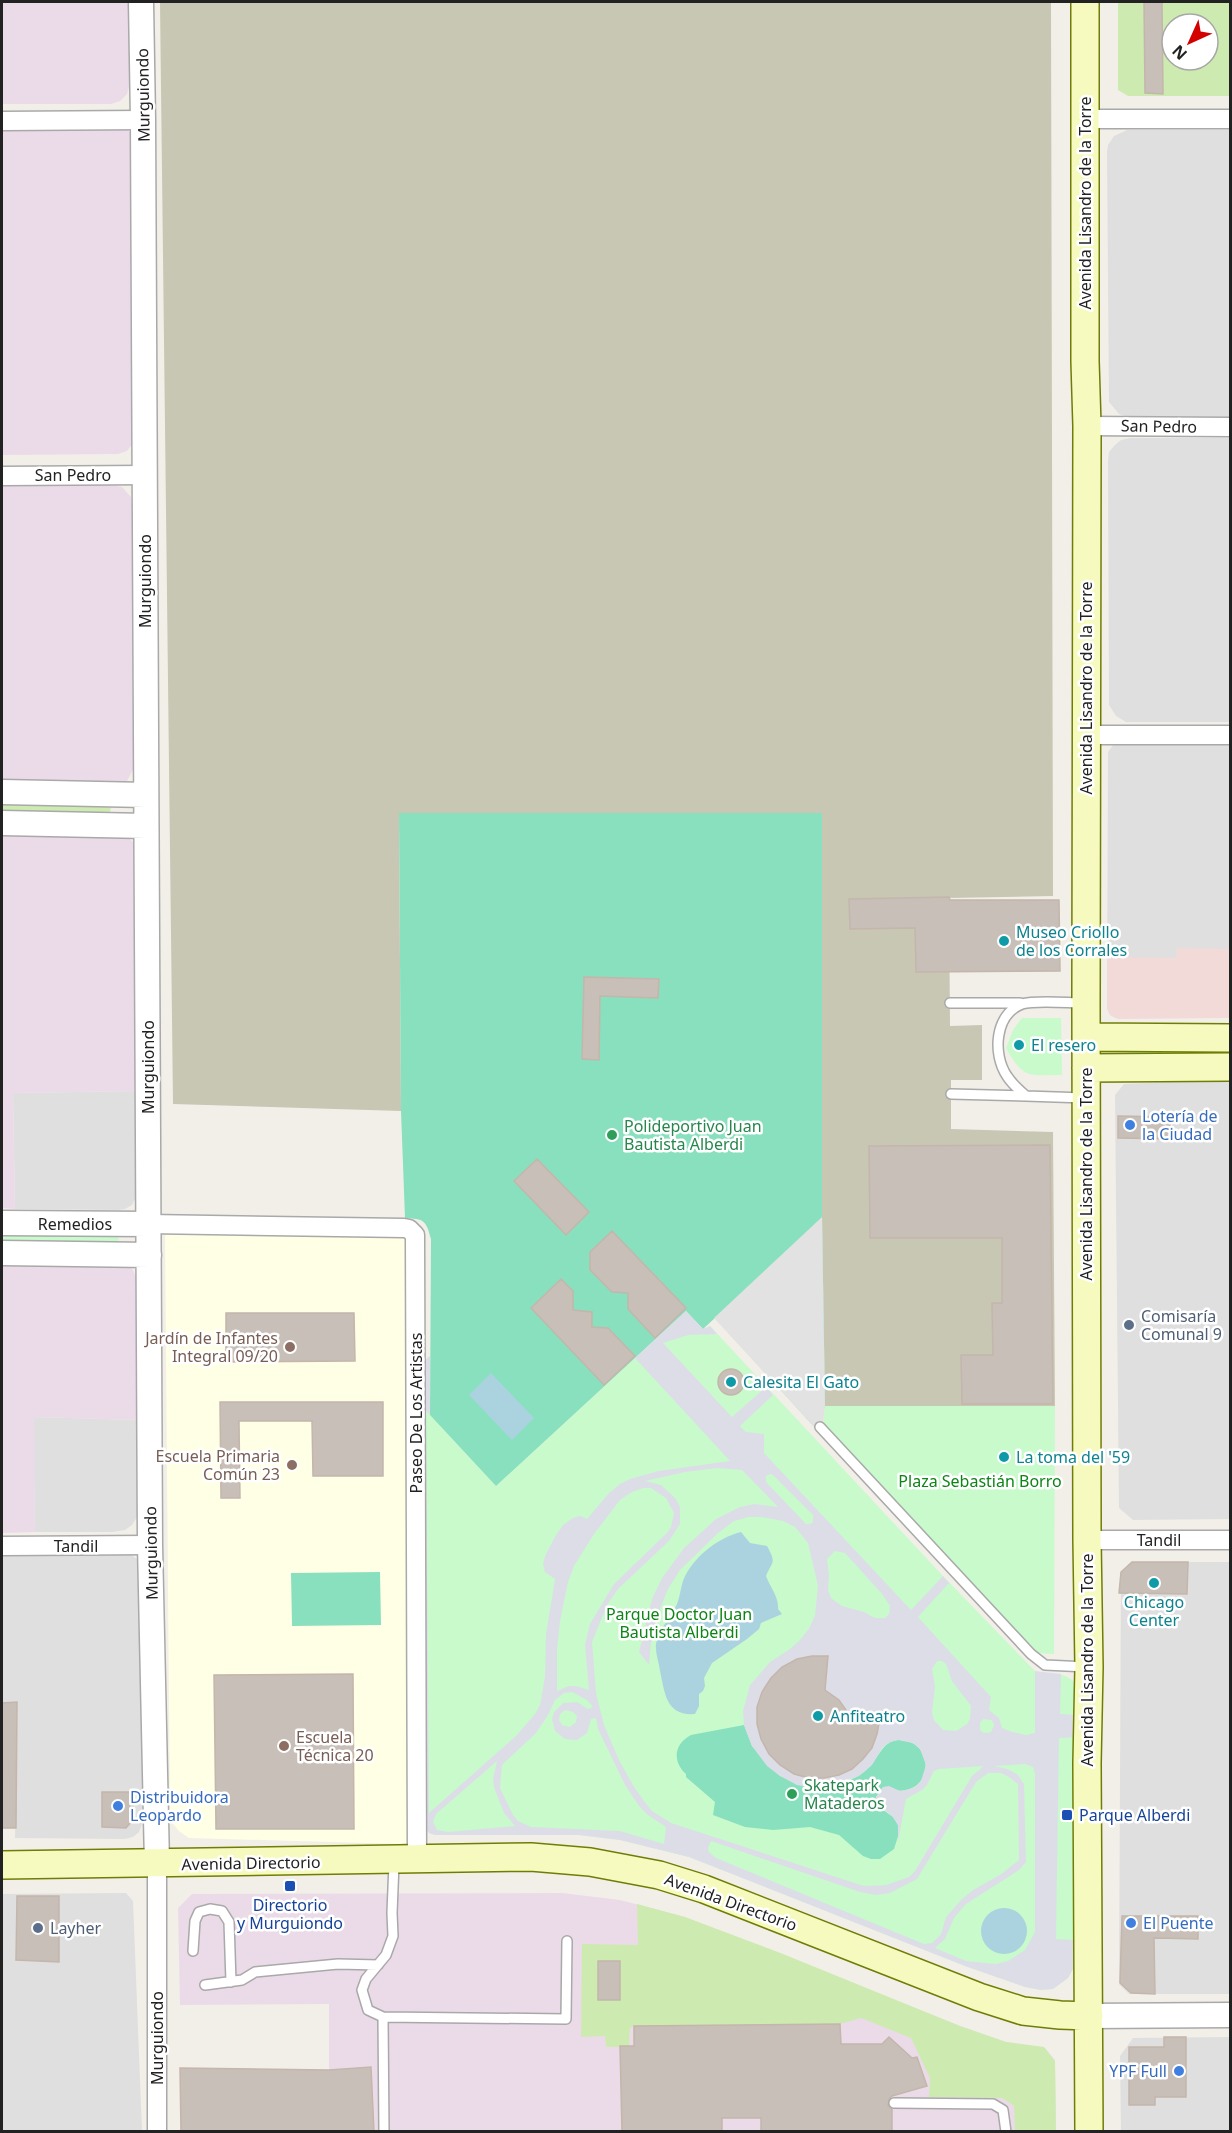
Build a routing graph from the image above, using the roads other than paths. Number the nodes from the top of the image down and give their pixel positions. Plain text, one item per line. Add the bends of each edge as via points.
1 (141, 2) edge
2 (1085, 2) edge
3 (1084, 119) junction
4 (1230, 119) edge
5 (143, 120) junction
6 (2, 121) edge
7 (1087, 426) junction
8 (1230, 427) edge
9 (145, 475) junction
10 (2, 476) edge
11 (1086, 735) junction
12 (1230, 735) edge
13 (2, 792) edge
14 (146, 795) junction
15 (2, 823) edge
16 (147, 826) junction
17 (950, 1003) dead end
18 (1026, 1003) junction
19 (1086, 1003) junction
20 (1086, 1037) junction
21 (1230, 1038) edge
22 (1230, 1067) edge
23 (1086, 1068) junction
24 (951, 1094) dead end
25 (1026, 1096) junction
26 (1086, 1098) junction
27 (2, 1223) edge
28 (149, 1224) junction
29 (2, 1253) edge
30 (149, 1255) junction
31 (820, 1427) dead end
32 (1087, 1540) junction
33 (1230, 1540) edge
34 (150, 1545) junction
35 (2, 1546) edge
36 (1089, 1667) junction
37 (405, 1861) junction
38 (157, 1864) junction
39 (2, 1865) edge
40 (567, 1941) dead end
41 (194, 1951) dead end
42 (378, 1965) junction
43 (231, 1982) junction
44 (205, 1984) dead end
45 (1089, 2016) junction
46 (1230, 2016) edge
47 (383, 2017) junction
48 (894, 2103) dead end
49 (157, 2132) edge
50 (384, 2132) edge
51 (1006, 2132) edge
52 (1089, 2132) edge

1 - 5 street, Murguiondo
2 - 3 main road, Avenida Lisandro de la Torre
3 - 4 street
3 - 7 main road, Avenida Lisandro de la Torre
5 - 6 street
5 - 9 street, Murguiondo
7 - 8 street, San Pedro
7 - 11 main road, Avenida Lisandro de la Torre
9 - 10 street, San Pedro
9 - 14 street, Murguiondo
11 - 12 street
11 - 19 main road, Avenida Lisandro de la Torre
13 - 14 street
14 - 16 street, Murguiondo
15 - 16 street
16 - 28 street, Murguiondo
17 - 18 lane
18 - 19 lane
18 - 25 lane via 1004,1017 999,1033 1001,1066
19 - 20 main road, Avenida Lisandro de la Torre
20 - 21 main road
20 - 23 main road, Avenida Lisandro de la Torre
22 - 23 main road
23 - 26 main road, Avenida Lisandro de la Torre
24 - 25 lane
25 - 26 lane
26 - 32 main road, Avenida Lisandro de la Torre
27 - 28 street, Remedios
28 - 30 street, Murguiondo
28 - 37 street, Paseo De Los Artistas via 404,1228 415,1235
29 - 30 street, Remedios
30 - 34 street, Murguiondo
31 - 36 lane via 1030,1654 1045,1665
32 - 33 street, Tandil
32 - 36 main road, Avenida Lisandro de la Torre
34 - 35 street, Tandil
34 - 38 street, Murguiondo
36 - 45 main road, Avenida Lisandro de la Torre
37 - 38 main road, Avenida Directorio
37 - 42 lane via 392,1912 391,1945
37 - 45 main road, Avenida Directorio via 531,1857 590,1862 659,1875 979,1997 1023,2011
38 - 39 main road, Avenida Directorio
38 - 49 street, Murguiondo
40 - 47 lane via 566,2019
41 - 43 lane via 199,1912 222,1911 229,1922
42 - 43 lane via 338,1964 255,1972
42 - 47 lane via 366,1978 362,1990 368,2010
43 - 44 lane
45 - 46 street, Avenida Directorio
45 - 52 main road, Avenida Lisandro de la Torre
47 - 50 lane
48 - 51 lane via 993,2104 1004,2110

